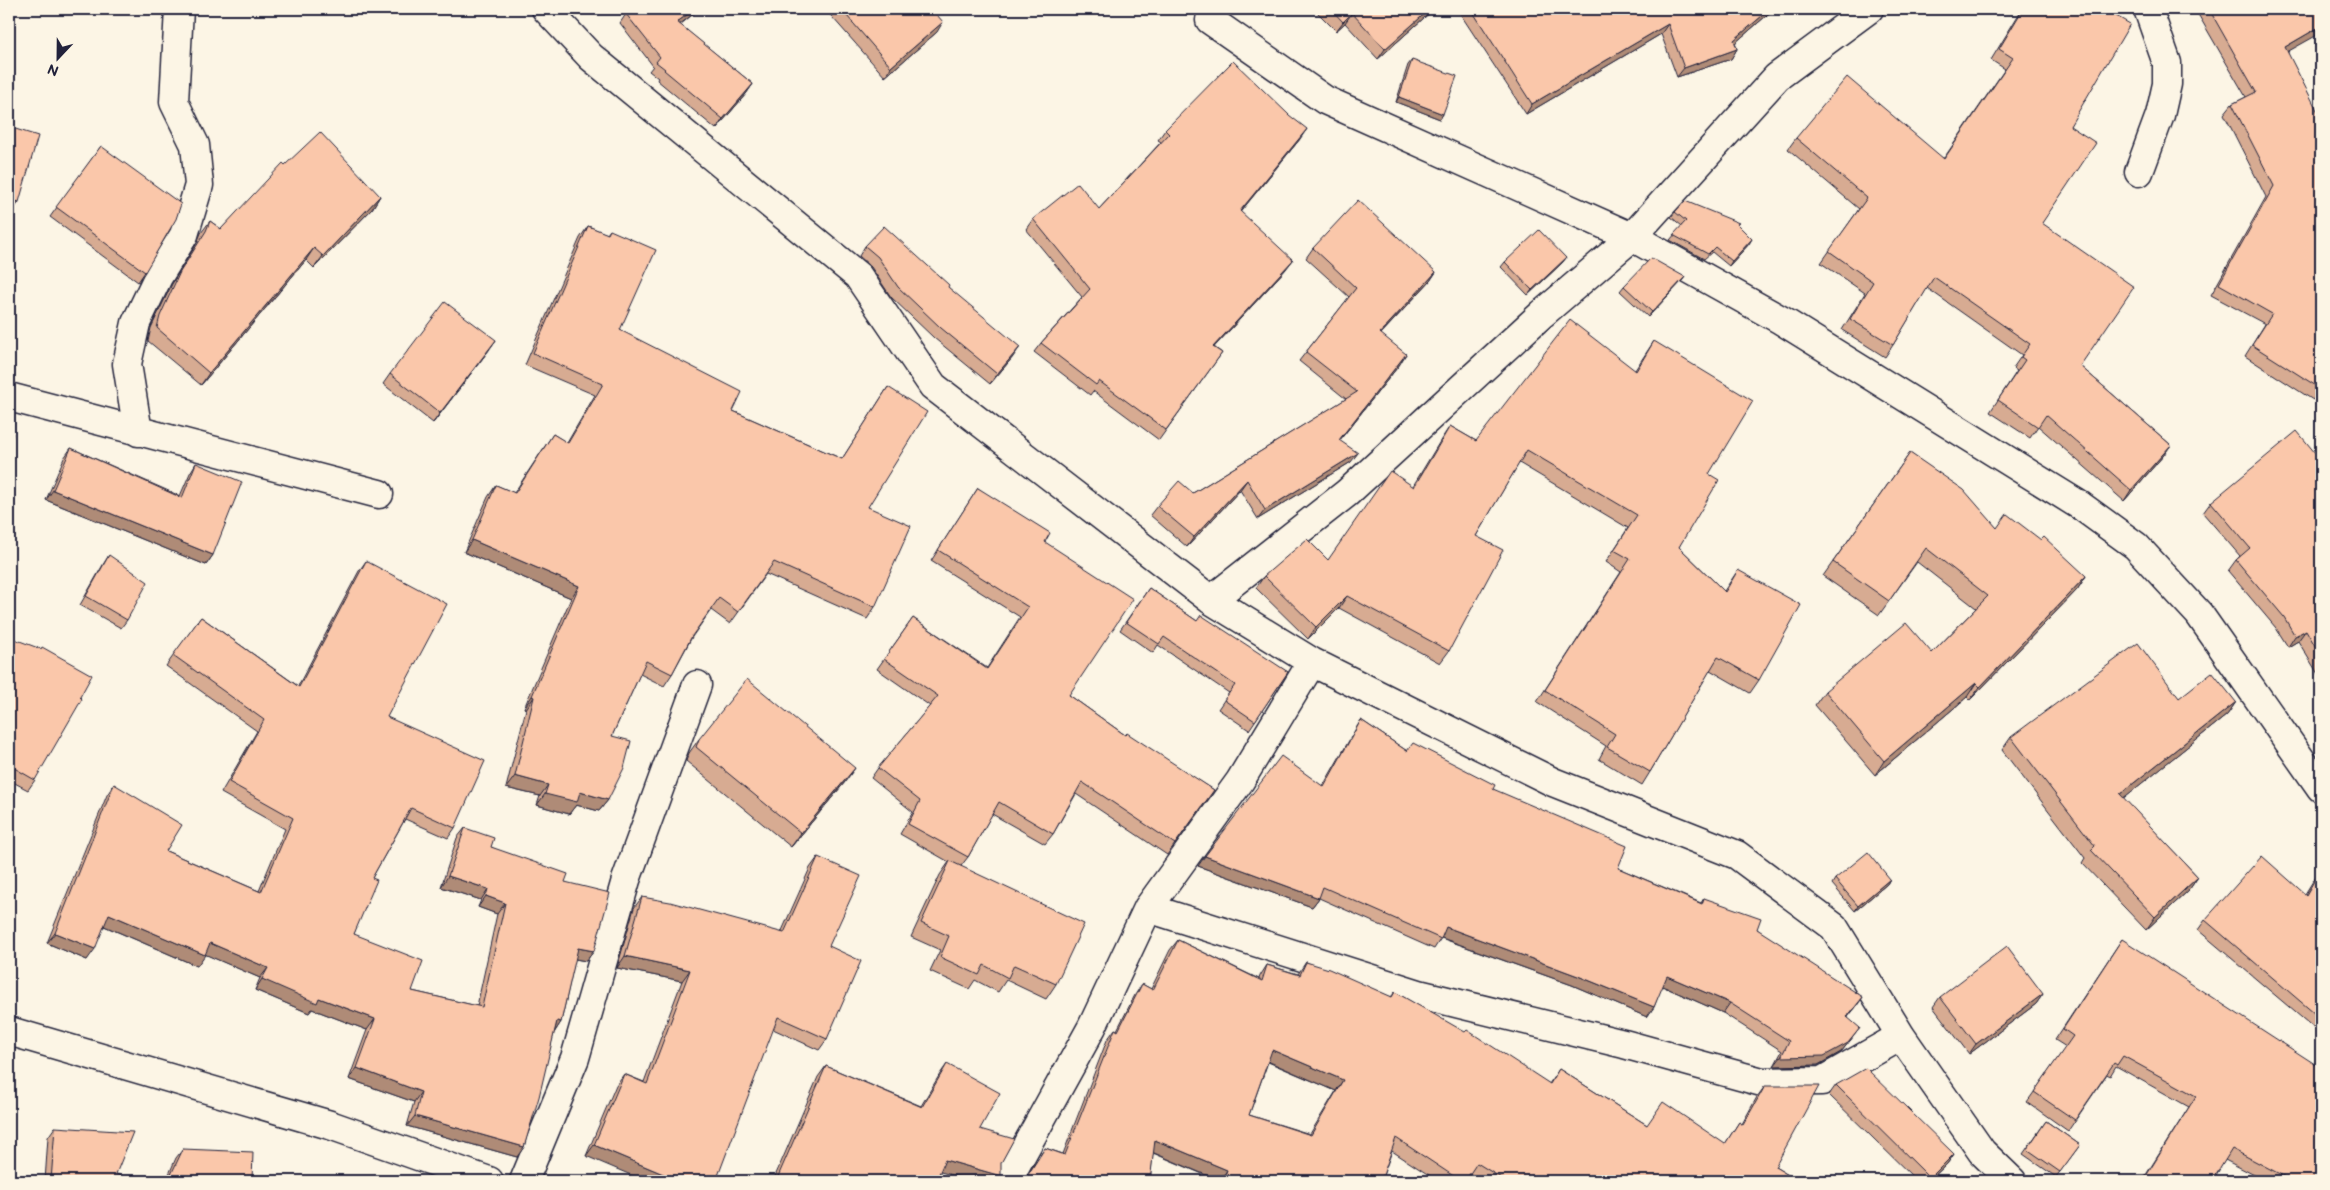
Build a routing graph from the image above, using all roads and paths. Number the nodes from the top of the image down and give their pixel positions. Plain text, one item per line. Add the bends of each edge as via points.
1 (179, 9) edge
2 (546, 9) edge
3 (1869, 9) edge
4 (2148, 9) edge
5 (1210, 20) dead end
6 (2139, 172) dead end
7 (1632, 237) junction
8 (9, 397) edge
9 (138, 432) junction
10 (379, 494) dead end
11 (1211, 600) junction
12 (1312, 662) junction
13 (697, 685) dead end
14 (2321, 788) edge
15 (1148, 908) junction
16 (9, 1031) edge
17 (1901, 1036) junction
18 (489, 1181) edge
19 (524, 1181) edge
20 (1007, 1181) edge
21 (2012, 1181) edge

1 - 9 street via 174,102 195,145 199,186 184,235 136,323 127,364
2 - 11 street via 591,56 858,276 933,386
3 - 7 street via 1776,77
4 - 6 street via 2167,63 2167,84 2160,115
5 - 7 street via 1325,100
7 - 11 street via 1542,314 1348,494
7 - 14 street via 1790,325 2082,506 2136,546 2199,614
8 - 9 street
9 - 10 street
11 - 12 street
12 - 15 street via 1240,781
12 - 17 street via 1552,782 1737,855 1834,927
13 - 19 street via 626,880 575,1058
15 - 17 street via 1419,994 1624,1044 1762,1082 1822,1081
15 - 20 street via 1092,1027
16 - 18 street via 330,1125
17 - 21 street via 1982,1152

